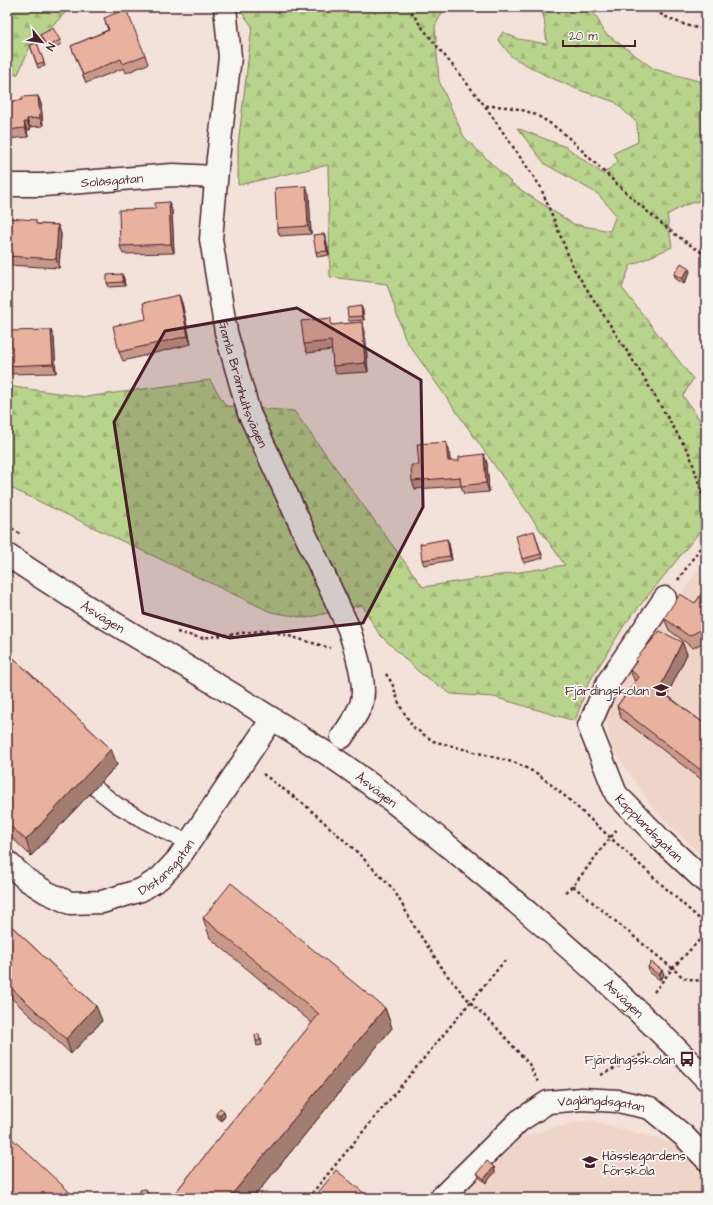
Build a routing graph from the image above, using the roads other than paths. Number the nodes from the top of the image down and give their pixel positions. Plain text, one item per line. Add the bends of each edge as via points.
1 (225, 7) edge
2 (216, 177) junction
3 (7, 185) edge
4 (7, 554) edge
5 (664, 598) road end
6 (272, 718) junction
7 (342, 737) dead end
8 (95, 788) edge
9 (189, 843) junction
10 (7, 862) edge
11 (706, 882) edge
12 (706, 1079) edge
13 (706, 1159) edge
14 (441, 1198) edge

1 - 2 street, Gamla Brämhultsvägen via 230,56
2 - 3 street, Solåsgatan via 173,175 43,185
2 - 7 street, Gamla Brämhultsvägen via 211,239 226,332 249,413 349,629 363,680 362,703
4 - 6 street, Åsvägen via 98,613
5 - 11 street, Kapplandsgatan via 608,682 589,726 616,794
6 - 9 street, Distansgatan
6 - 12 street, Åsvägen via 385,796 517,902 625,998
8 - 9 lane via 117,805
9 - 10 street, Distansgatan via 160,878 141,890 102,902 70,903 27,880
13 - 14 street, Våglängdsgatan via 684,1136 650,1108 618,1101 582,1099 548,1102 519,1121

